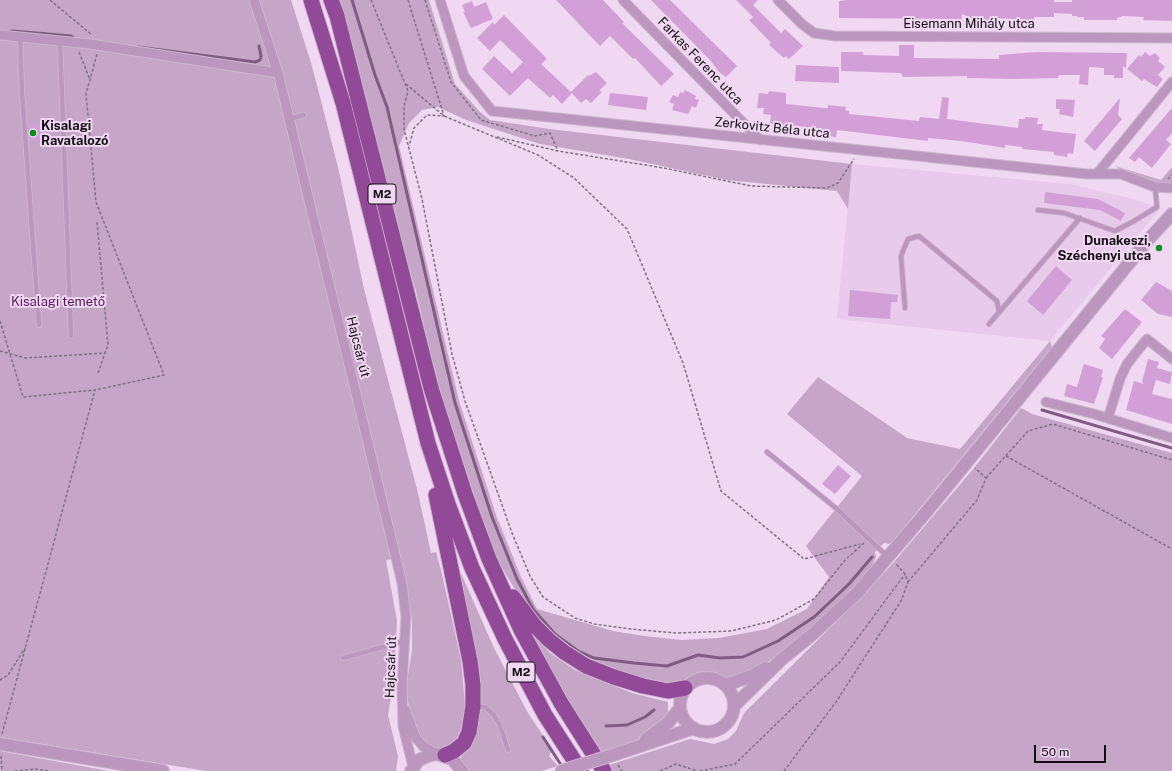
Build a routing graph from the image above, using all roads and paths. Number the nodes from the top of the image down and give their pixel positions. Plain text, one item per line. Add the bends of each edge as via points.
1 (50, 0) edge
2 (254, 0) edge
3 (311, 0) edge
4 (331, 0) edge
5 (371, 0) edge
6 (408, 0) edge
7 (440, 0) edge
8 (623, 0) edge
9 (778, 0) edge
10 (0, 35) edge
11 (20, 37) junction
12 (1172, 38) edge
13 (60, 41) junction
14 (75, 43) junction
15 (99, 46) junction
16 (278, 73) junction
17 (90, 80) junction
18 (1172, 82) edge
19 (405, 83) junction
20 (304, 115) dead end
21 (444, 116) junction
22 (289, 119) junction
23 (550, 133) dead end
24 (493, 136) junction
25 (760, 140) junction
26 (409, 148) junction
27 (558, 151) junction
28 (861, 151) junction
29 (1097, 174) junction
30 (1155, 188) junction
31 (1172, 188) edge
32 (1038, 210) dead end
33 (1172, 214) edge
34 (1080, 218) junction
35 (98, 222) dead end
36 (906, 308) dead end
37 (999, 312) junction
38 (0, 321) edge
39 (989, 324) dead end
40 (39, 325) dead end
41 (71, 336) dead end
42 (0, 351) edge
43 (104, 353) junction
44 (10, 354) junction
45 (1172, 359) edge
46 (98, 373) dead end
47 (95, 390) junction
48 (1046, 402) dead end
49 (1108, 418) junction
50 (1172, 438) edge
51 (428, 443) junction
52 (767, 452) dead end
53 (1006, 456) junction
54 (1172, 460) edge
55 (967, 462) junction
56 (986, 478) junction
57 (872, 542) junction
58 (862, 544) junction
59 (1172, 549) edge
60 (889, 557) junction
61 (496, 574) junction
62 (905, 574) junction
63 (908, 582) junction
64 (406, 641) junction
65 (26, 647) junction
66 (343, 658) dead end
67 (782, 659) junction
68 (0, 680) edge
69 (726, 685) junction
70 (686, 688) junction
71 (403, 705) junction
72 (735, 705) junction
73 (473, 706) junction
74 (680, 708) junction
75 (694, 728) junction
76 (1, 740) edge
77 (637, 745) junction
78 (508, 750) dead end
79 (0, 753) edge
80 (441, 755) junction
81 (0, 758) edge
82 (412, 769) edge
83 (2, 771) edge
84 (15, 771) edge
85 (50, 771) edge
86 (163, 771) edge
87 (462, 771) edge
88 (561, 771) edge
89 (581, 771) edge
90 (604, 771) edge
91 (660, 771) edge
92 (697, 771) edge
93 (700, 771) edge
94 (784, 771) edge

1 - 15 path via 87,30
2 - 16 street, Hajcsár út
3 - 51 highway, M2 via 343,103
4 - 61 highway, M2 via 431,388 465,494
5 - 19 path
6 - 21 path
7 - 25 street, Zerkovitz Béla utca via 464,76 492,111
8 - 25 street, Farkas Ferenc utca
9 - 12 street, Eisemann Mihály utca via 814,33 835,36
10 - 11 street
11 - 13 street
11 - 40 lane
13 - 14 street
13 - 41 lane
14 - 15 street
14 - 17 path
15 - 16 street
15 - 17 path
16 - 22 street, Hajcsár út
17 - 47 path via 86,94 96,202 164,375
18 - 29 street
19 - 21 path
19 - 26 path via 408,91 404,106 404,129
20 - 22 lane
21 - 24 path
21 - 26 path via 426,115 414,128
22 - 64 street, Hajcsár út via 397,560 406,617
23 - 27 path
24 - 27 path
24 - 58 path via 538,155 574,178 627,229 683,363 721,490 804,559
25 - 28 street, Zerkovitz Béla utca
26 - 58 path via 422,199 452,354 465,401 512,532 530,576 543,597 575,618 594,624 676,633 731,631 776,620 814,599 845,560
27 - 28 path via 664,168 751,186 827,188 838,183
28 - 29 street, Zerkovitz Béla utca
29 - 30 street, Zerkovitz Béla utca via 1121,174
30 - 31 street, Zerkovitz Béla utca
30 - 34 lane via 1157,207 1115,231
32 - 34 lane
33 - 55 street via 1080,321
34 - 37 lane
35 - 43 path via 108,345
36 - 37 lane via 901,256 908,239 919,236 997,301
37 - 39 lane
38 - 44 path
42 - 44 path
43 - 44 path via 26,358
43 - 46 path
44 - 47 path via 23,397
45 - 49 street via 1147,339 1127,364
47 - 65 path
48 - 49 street
49 - 50 street
51 - 73 highway via 436,498 470,661 474,685
51 - 89 highway, M2 via 459,535 490,608 545,715
52 - 57 lane via 837,509
53 - 54 path via 1028,431 1053,424
53 - 56 path
53 - 59 path
55 - 56 path
55 - 60 street
56 - 63 path via 977,500
57 - 58 path
57 - 60 lane
60 - 62 path
60 - 67 street via 858,592
61 - 70 highway via 534,625 574,659 607,675 643,686 668,691
61 - 90 highway, M2 via 539,664
62 - 63 path
62 - 93 path via 840,662 735,764
63 - 94 path via 901,601 836,702
64 - 66 lane
64 - 71 street, Hajcsár út
65 - 68 path via 8,675
65 - 76 path
67 - 69 street via 752,676
67 - 72 street
69 - 70 street via 710,677 692,682
69 - 72 street
70 - 74 street via 680,701
71 - 80 street, Hajcsár út via 416,738 424,747
71 - 82 street, Hajcsár út via 403,726
72 - 75 street via 731,719 721,728 707,732
73 - 78 lane via 485,707 494,715
73 - 80 highway via 469,732 464,743 454,752
74 - 75 street via 682,716
74 - 77 street via 668,724
75 - 77 street
76 - 86 street
77 - 88 street, bridge
79 - 81 path
80 - 82 street via 424,758
80 - 87 street via 452,759
81 - 83 path
84 - 85 path via 34,768
91 - 92 path via 676,764

